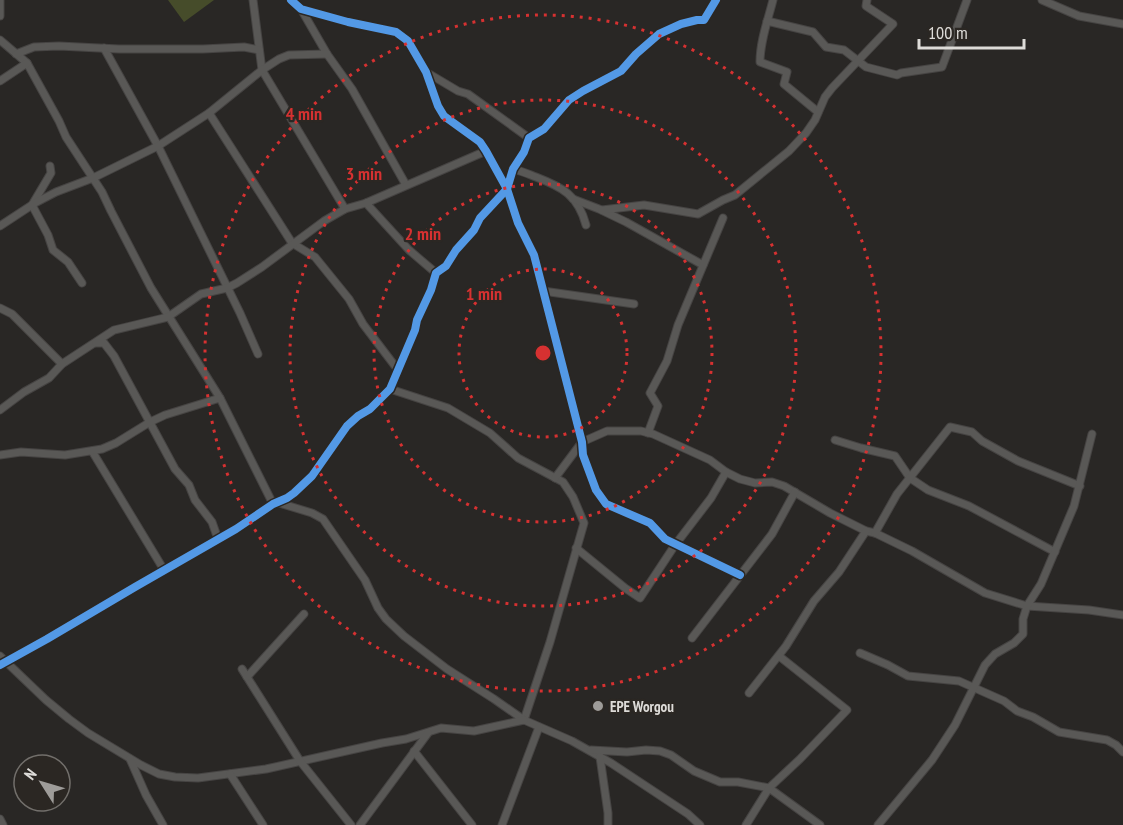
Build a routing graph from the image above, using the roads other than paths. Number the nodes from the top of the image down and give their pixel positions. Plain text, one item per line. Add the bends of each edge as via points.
1 (0, 0) edge
2 (253, 0) edge
3 (291, 0) edge
4 (716, 0) edge
5 (773, 0) edge
6 (867, 0) edge
7 (967, 0) edge
8 (1042, 0) edge
9 (301, 9) junction
10 (0, 16) edge
11 (767, 21) junction
12 (1123, 24) edge
13 (0, 40) edge
14 (104, 48) junction
15 (260, 50) junction
16 (16, 54) junction
17 (327, 54) junction
18 (860, 61) junction
19 (27, 63) junction
20 (262, 70) junction
21 (426, 72) junction
22 (0, 81) edge
23 (209, 112) junction
24 (818, 112) junction
25 (529, 138) junction
26 (158, 146) junction
27 (486, 151) junction
28 (50, 166) dead end
29 (513, 169) junction
30 (93, 178) junction
31 (406, 185) junction
32 (507, 189) junction
33 (573, 199) junction
34 (366, 203) junction
35 (32, 205) junction
36 (345, 209) junction
37 (602, 210) junction
38 (723, 218) dead end
39 (586, 225) dead end
40 (0, 226) edge
41 (292, 243) junction
42 (703, 265) junction
43 (436, 273) junction
44 (82, 283) dead end
45 (227, 288) junction
46 (543, 291) junction
47 (634, 304) dead end
48 (0, 308) edge
49 (168, 317) junction
50 (96, 343) junction
51 (258, 354) dead end
52 (62, 364) junction
53 (398, 368) junction
54 (390, 388) junction
55 (220, 398) junction
56 (0, 410) edge
57 (150, 422) junction
58 (648, 432) junction
59 (1092, 434) dead end
60 (835, 440) dead end
61 (582, 442) junction
62 (92, 451) junction
63 (0, 455) edge
64 (726, 472) junction
65 (555, 478) junction
66 (910, 478) junction
67 (1080, 486) junction
68 (795, 492) junction
69 (274, 503) junction
70 (866, 531) junction
71 (875, 533) junction
72 (218, 539) junction
73 (675, 545) junction
74 (576, 548) junction
75 (1055, 552) junction
76 (164, 570) junction
77 (740, 575) junction
78 (1027, 606) junction
79 (304, 614) dead end
80 (1123, 615) edge
81 (692, 638) dead end
82 (860, 653) dead end
83 (0, 656) edge
84 (779, 656) junction
85 (3, 663) edge
86 (242, 669) dead end
87 (247, 677) junction
88 (974, 687) junction
89 (749, 693) dead end
90 (524, 720) junction
91 (539, 727) junction
92 (429, 732) junction
93 (589, 750) junction
94 (414, 751) junction
95 (1123, 752) edge
96 (600, 757) junction
97 (130, 759) junction
98 (300, 761) junction
99 (230, 774) junction
100 (769, 788) junction
101 (0, 819) edge
102 (3, 825) edge
103 (164, 825) edge
104 (263, 825) edge
105 (351, 825) edge
106 (360, 825) edge
107 (472, 825) edge
108 (502, 825) edge
109 (608, 825) edge
110 (700, 825) edge
111 (746, 825) edge
112 (820, 825) edge
113 (878, 825) edge

1 - 10 street
2 - 15 street
3 - 9 street
4 - 25 street via 704,20 681,24 659,34 621,71 569,100 544,129
5 - 11 street
6 - 18 street via 866,6 893,24
7 - 18 street via 942,67 897,75 866,67
8 - 12 street via 1079,16
9 - 17 street
9 - 21 street via 396,32 408,41
11 - 18 street via 813,32 826,47 844,50
11 - 24 street via 760,62 787,72 784,84
13 - 16 street
14 - 15 street
14 - 16 street via 34,47
14 - 26 street
15 - 20 street
16 - 19 street
17 - 20 street via 289,55
17 - 31 street via 352,89
18 - 24 street via 832,88
19 - 22 street
19 - 30 street via 66,137
20 - 23 street
20 - 36 street
21 - 25 street via 468,94
21 - 27 street via 444,116 480,142
23 - 26 street
23 - 41 street
24 - 37 street via 789,151 743,190 698,214 644,205
25 - 29 street
26 - 30 street
26 - 45 street
27 - 31 street
27 - 32 street
28 - 35 street via 51,173
29 - 32 street
29 - 33 street via 548,181
30 - 35 street
30 - 49 street
31 - 34 street
32 - 43 street via 480,218 446,266
32 - 46 street via 521,232 534,255
33 - 37 street
33 - 39 street
34 - 36 street
34 - 43 street
35 - 40 street
35 - 44 street via 54,250
36 - 41 street
37 - 42 street
38 - 42 street
41 - 45 street
41 - 53 street via 315,257
42 - 58 street via 668,361 650,393 658,406
43 - 53 street
45 - 49 street via 201,294
45 - 51 street
46 - 47 street
46 - 61 street
48 - 52 street via 12,314
49 - 50 street via 114,330
49 - 55 street
50 - 52 street
50 - 57 street via 104,343 114,356
52 - 56 street via 49,378
53 - 54 street
54 - 65 street via 447,408 490,433 518,458
54 - 69 street via 347,426 303,486
55 - 57 street
55 - 69 street
57 - 62 street via 116,443
57 - 72 street via 175,469 212,522
58 - 61 street via 607,431
58 - 64 street via 710,460
59 - 67 street
60 - 66 street via 895,456
61 - 65 street
61 - 73 street via 596,490 606,504 650,524
62 - 63 street
62 - 76 street
64 - 68 street via 755,483 772,482
64 - 73 street
65 - 74 street via 563,482 573,497 584,523
66 - 67 street via 950,427 972,432 1018,461
66 - 71 street
66 - 75 street
67 - 75 street
68 - 70 street
68 - 77 street via 772,534
69 - 72 street
69 - 90 street via 323,519 365,580 378,608 394,626 447,669
70 - 71 street
70 - 84 street
71 - 78 street via 985,593
72 - 76 street
73 - 74 street via 640,598
73 - 77 street
74 - 90 street
75 - 78 street
76 - 85 street
77 - 81 street
78 - 80 street
78 - 88 street via 1023,634 995,654
79 - 87 street
82 - 88 street via 908,676 959,681
83 - 85 street
84 - 89 street
84 - 100 street via 847,710
85 - 97 street via 69,719
86 - 87 street
87 - 98 street
88 - 95 street via 1059,732 1107,740
88 - 113 street via 932,760
90 - 91 street
90 - 92 street via 474,731 441,728
91 - 93 street
91 - 108 street
92 - 94 street
92 - 98 street
93 - 96 street
93 - 100 street via 660,751 720,782
94 - 106 street
94 - 107 street
96 - 109 street
96 - 110 street
97 - 99 street via 159,774 175,777
97 - 103 street
98 - 99 street
98 - 105 street
99 - 104 street
100 - 111 street
100 - 112 street
101 - 102 street

